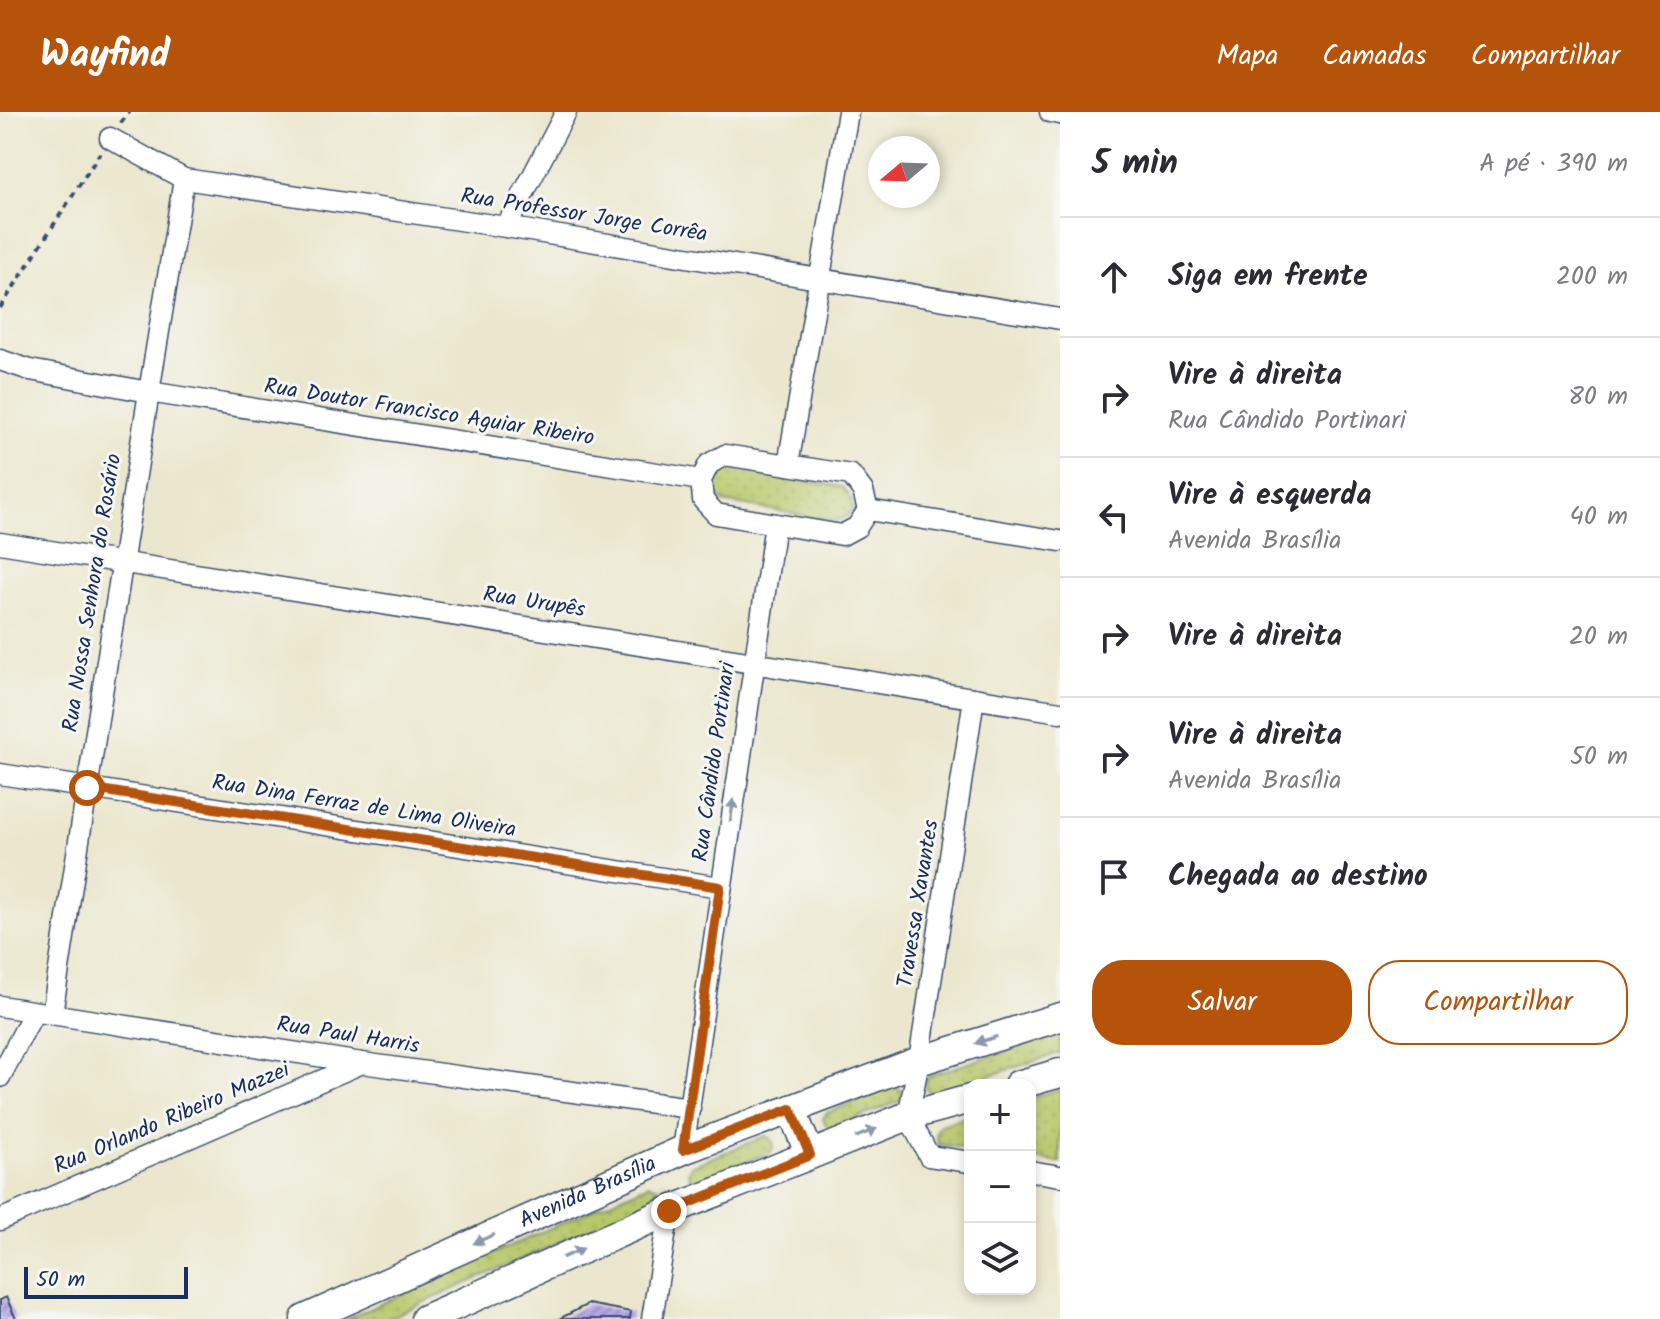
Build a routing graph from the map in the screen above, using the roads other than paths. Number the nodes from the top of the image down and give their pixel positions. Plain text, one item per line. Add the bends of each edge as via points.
1 (566, 112) edge
2 (848, 112) edge
3 (1050, 112) edge
4 (1060, 114) edge
5 (110, 138) road end
6 (184, 179) junction
7 (506, 227) junction
8 (819, 280) junction
9 (1060, 319) edge
10 (0, 360) edge
11 (149, 392) junction
12 (788, 465) junction
13 (701, 480) junction
14 (868, 510) junction
15 (775, 524) junction
16 (1060, 541) edge
17 (0, 543) edge
18 (123, 562) junction
19 (754, 662) junction
20 (974, 698) junction
21 (1060, 712) edge
22 (0, 774) edge
23 (87, 788) junction
24 (720, 887) junction
25 (0, 1006) edge
26 (43, 1013) junction
27 (1060, 1017) edge
28 (919, 1061) junction
29 (362, 1063) junction
30 (1060, 1073) edge
31 (0, 1077) edge
32 (1036, 1080) edge
33 (964, 1101) edge
34 (690, 1108) junction
35 (791, 1109) junction
36 (908, 1116) junction
37 (683, 1150) junction
38 (810, 1155) junction
39 (964, 1161) edge
40 (1036, 1172) edge
41 (1060, 1176) edge
42 (669, 1211) junction
43 (0, 1220) edge
44 (305, 1319) edge
45 (425, 1319) edge
46 (652, 1319) edge

1 - 7 street
2 - 8 street
3 - 4 street
5 - 6 street, Rua Professor Jorge Corrêa
6 - 7 street, Rua Professor Jorge Corrêa
6 - 11 street, Rua Nossa Senhora do Rosário
7 - 8 street, Rua Professor Jorge Corrêa
8 - 9 street, Rua Professor Jorge Corrêa
8 - 12 street
10 - 11 street, Rua Doutor Francisco Aguiar Ribeiro
11 - 13 street, Rua Doutor Francisco Aguiar Ribeiro
11 - 18 street, Rua Nossa Senhora do Rosário
12 - 13 street via 725,455 709,464
12 - 14 street via 851,475
13 - 15 street via 703,500 716,514
14 - 15 street via 857,527 842,535
14 - 16 street
15 - 19 street, Rua Cândido Portinari
17 - 18 street, Rua Urupês
18 - 19 street, Rua Urupês
18 - 23 street, Rua Nossa Senhora do Rosário
19 - 20 street, Rua Urupês
24 -> 19 street, Rua Cândido Portinari
20 - 21 street, Rua Urupês
20 - 28 street, Travessa Xavantes
22 - 23 street, Rua Dina Ferraz de Lima Oliveira
23 - 24 street, Rua Dina Ferraz de Lima Oliveira
23 - 26 street, Rua Nossa Senhora do Rosário
24 - 34 street, Rua Cândido Portinari
25 - 26 street, Rua Paul Harris
26 - 29 street, Rua Paul Harris
26 - 31 street, Rua Nossa Senhora do Rosário
27 -> 28 main road, Avenida Brasília
28 - 35 main road, Avenida Brasília
28 - 36 street, Travessa Xavantes
29 - 34 street, Rua Paul Harris
29 - 43 street, Rua Orlando Ribeiro Mazzei
30 - 32 main road
33 - 36 main road
34 - 37 street, Rua Cândido Portinari
35 - 37 main road, Avenida Brasília
35 - 38 main road
38 -> 36 main road
36 - 39 street via 929,1156
37 -> 44 main road, Avenida Brasília
38 - 42 main road
40 - 41 street
45 -> 42 main road
42 - 46 street

